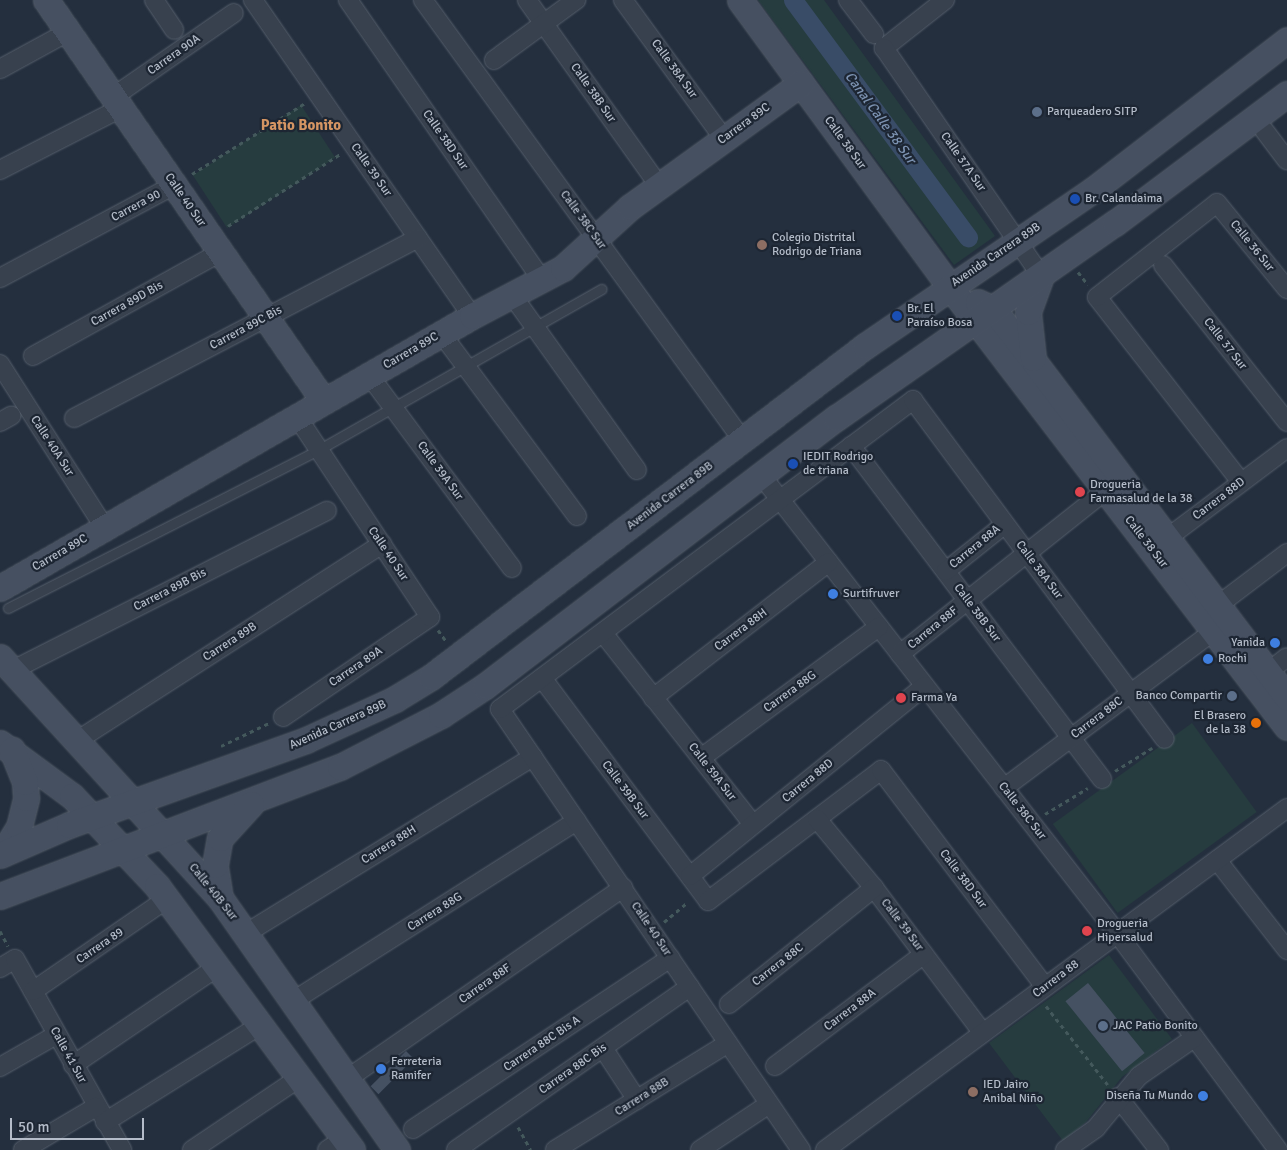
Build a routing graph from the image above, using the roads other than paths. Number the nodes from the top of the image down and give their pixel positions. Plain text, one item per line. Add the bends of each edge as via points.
1 (46, 0) edge
2 (154, 0) edge
3 (253, 0) edge
4 (348, 0) edge
5 (423, 0) edge
6 (528, 0) edge
7 (576, 0) edge
8 (624, 0) edge
9 (740, 0) edge
10 (848, 0) edge
11 (945, 0) edge
12 (234, 13) dead end
13 (544, 23) junction
14 (174, 30) dead end
15 (68, 32) junction
16 (874, 34) dead end
17 (1287, 40) edge
18 (494, 60) dead end
19 (0, 68) edge
20 (801, 83) junction
21 (1287, 94) edge
22 (117, 103) junction
23 (1264, 130) dead end
24 (724, 139) junction
25 (1287, 160) edge
26 (0, 170) edge
27 (174, 185) junction
28 (659, 186) junction
29 (418, 238) junction
30 (597, 239) junction
31 (1018, 242) junction
32 (215, 245) junction
33 (1163, 265) dead end
34 (1042, 276) junction
35 (0, 278) edge
36 (541, 279) junction
37 (950, 286) junction
38 (601, 289) dead end
39 (1287, 289) edge
40 (512, 295) junction
41 (984, 314) junction
42 (472, 316) junction
43 (266, 318) junction
44 (535, 327) junction
45 (441, 333) junction
46 (33, 356) dead end
47 (1035, 363) junction
48 (0, 364) edge
49 (466, 366) junction
50 (369, 375) junction
51 (324, 401) junction
52 (393, 407) junction
53 (297, 417) junction
54 (74, 418) dead end
55 (1287, 422) edge
56 (743, 440) junction
57 (852, 446) junction
58 (1287, 448) edge
59 (318, 450) junction
60 (637, 470) dead end
61 (761, 475) junction
62 (1241, 482) junction
63 (1106, 490) junction
64 (780, 499) junction
65 (327, 511) dead end
66 (577, 516) dead end
67 (1005, 524) junction
68 (105, 528) junction
69 (382, 544) junction
70 (1159, 544) junction
71 (1027, 553) junction
72 (1287, 553) edge
73 (829, 562) junction
74 (512, 568) dead end
75 (946, 571) junction
76 (4, 598) edge
77 (968, 600) junction
78 (1217, 606) junction
79 (430, 617) joint
80 (879, 627) junction
81 (1214, 631) junction
82 (603, 633) junction
83 (900, 654) junction
84 (7, 663) edge
85 (1277, 665) edge
86 (542, 678) junction
87 (925, 686) junction
88 (1131, 693) junction
89 (653, 698) junction
90 (1287, 698) edge
91 (283, 716) dead end
92 (1287, 727) edge
93 (1071, 738) junction
94 (78, 740) junction
95 (1165, 740) dead end
96 (6, 746) edge
97 (533, 757) junction
98 (701, 758) junction
99 (1102, 779) dead end
100 (1004, 788) junction
101 (256, 799) junction
102 (134, 802) junction
103 (1287, 808) edge
104 (92, 817) junction
105 (748, 818) dead end
106 (817, 819) junction
107 (577, 821) junction
108 (162, 833) junction
109 (122, 848) junction
110 (1, 854) edge
111 (1217, 860) junction
112 (690, 876) junction
113 (623, 888) junction
114 (874, 888) junction
115 (0, 896) edge
116 (220, 898) junction
117 (167, 899) junction
118 (1117, 933) junction
119 (245, 934) junction
120 (1287, 950) edge
121 (924, 954) junction
122 (670, 958) junction
123 (217, 967) junction
124 (0, 968) edge
125 (690, 987) junction
126 (1041, 990) junction
127 (33, 991) junction
128 (293, 1001) junction
129 (729, 1004) dead end
130 (260, 1026) junction
131 (983, 1033) junction
132 (56, 1035) junction
133 (1194, 1038) junction
134 (728, 1044) junction
135 (603, 1048) junction
136 (73, 1065) junction
137 (776, 1066) dead end
138 (0, 1067) edge
139 (298, 1078) junction
140 (347, 1079) junction
141 (1118, 1097) junction
142 (637, 1100) junction
143 (769, 1104) junction
144 (101, 1115) junction
145 (414, 1130) dead end
146 (341, 1146) edge
147 (24, 1150) edge
148 (122, 1150) edge
149 (192, 1150) edge
150 (397, 1150) edge
151 (456, 1150) edge
152 (556, 1150) edge
153 (700, 1150) edge
154 (801, 1150) edge
155 (824, 1150) edge
156 (1065, 1150) edge
157 (1159, 1150) edge
158 (1278, 1150) edge

1 - 15 street, Calle 40 Sur
2 - 14 street
3 - 29 street, Calle 39 Sur
4 - 36 street, Calle 38D Sur
5 - 30 street, Calle 38C Sur
6 - 13 street, Calle 38B Sur
7 - 13 street
8 - 24 street, Calle 38A Sur
9 - 20 street, Calle 38 Sur
10 - 16 street
11 - 31 street, Calle 37A Sur via 884,48
12 - 22 street, Carrera 90A
13 - 18 street
13 - 28 street, Calle 38B Sur
15 - 19 street
15 - 22 street, Calle 40 Sur
17 - 31 street, Avenida Carrera 89B via 1094,190
20 - 24 street, Carrera 89C
20 - 37 street, Calle 38 Sur
21 - 34 street
22 - 26 street, Carrera 90A
22 - 27 street, Calle 40 Sur
23 - 25 street
24 - 28 street, Carrera 89C
27 - 32 street, Calle 40 Sur
27 - 35 street, Carrera 90
28 - 30 street, Carrera 89C
29 - 42 street, Calle 39 Sur
29 - 43 street, Carrera 89C Bis
30 - 36 street, Carrera 89C via 572,262
30 - 56 street, Calle 38C Sur
31 - 34 street, Calle 37A Sur
31 - 37 street, Avenida Carrera 89B
32 - 43 street, Calle 40 Sur
32 - 46 street, Carrera 89D Bis
33 - 55 street, Calle 37 Sur
34 - 41 street
34 - 47 street via 1028,312 1028,338
36 - 40 street, Carrera 89C
37 - 41 street, Calle 38 Sur
37 - 56 street, Avenida Carrera 89B via 865,346
38 - 44 lane
39 - 62 street, Calle 36 Sur via 1217,203 1097,297
40 - 42 street, Carrera 89C
40 - 44 street
41 - 47 street, Calle 38 Sur
41 - 61 street
41 - 63 street, Calle 38 Sur
42 - 45 street, Carrera 89C
43 - 51 street, Calle 40 Sur
43 - 54 street, Carrera 89C Bis
44 - 49 lane
44 - 60 street
45 - 49 street
45 - 50 street, Carrera 89C
47 - 70 street, Calle 38 Sur
48 - 68 street, Calle 40A Sur
49 - 52 lane
49 - 66 street
50 - 51 street, Carrera 89C
50 - 52 street, Calle 39A Sur
51 - 53 street, Carrera 89C
52 - 59 lane
52 - 74 street, Calle 39A Sur
53 - 59 street, Calle 40 Sur
53 - 68 street, Carrera 89C
56 - 102 street, Avenida Carrera 89B via 462,656 395,699 306,740
57 - 64 street
57 - 67 street, Calle 38A Sur via 913,400
57 - 75 street, Calle 38B Sur
58 - 62 street, Carrera 88D
59 - 69 street, Calle 40 Sur
59 - 76 lane
61 - 64 street, Calle 38C Sur
61 - 101 street via 498,676 441,715 340,767
62 - 70 street, Carrera 88D
63 - 70 street, Calle 38 Sur
63 - 71 street, Carrera 88F
64 - 73 street, Calle 38C Sur
64 - 82 street
65 - 84 street, Carrera 89B Bis
67 - 71 street, Calle 38A Sur
67 - 75 street, Carrera 88A
68 - 76 street, Carrera 89C
69 - 79 street, Calle 40 Sur
69 - 94 street, Carrera 89B
70 - 78 street, Calle 38 Sur
70 - 81 street, Calle 38 Sur
71 - 77 street, Carrera 88F
71 - 88 street, Calle 38A Sur
72 - 78 street
73 - 80 street, Calle 38C Sur
73 - 89 street, Carrera 88H
75 - 77 street, Calle 38B Sur
77 - 83 street, Carrera 88F
77 - 93 street, Calle 38B Sur
78 - 85 street, Calle 38 Sur
79 - 91 street, Carrera 89A
80 - 83 street, Calle 38C Sur
80 - 98 street, Carrera 88G
81 - 88 street, Carrera 88C
81 - 92 street, Calle 38 Sur
82 - 86 street
82 - 89 street, Calle 39A Sur
83 - 87 street, Calle 38C Sur
84 - 94 street, Calle 40B Sur
85 - 90 street, Calle 38 Sur
86 - 97 street, Calle 40 Sur via 500,709
86 - 112 street, Calle 39B Sur
87 - 100 street, Calle 38C Sur
87 - 112 street, Carrera 88D
88 - 93 street, Carrera 88C
88 - 95 street, Calle 38A Sur
89 - 98 street, Calle 39A Sur
93 - 99 street, Calle 38B Sur
93 - 100 street, Carrera 88C
94 - 102 street, Calle 40B Sur
96 - 104 street via 47,774
96 - 110 street via 25,782 26,798 19,827
97 - 107 street, Calle 40 Sur
97 - 119 street, Carrera 88H
98 - 105 street, Calle 39A Sur
100 - 118 street, Calle 38C Sur
101 - 108 street
101 - 116 street via 229,824 220,838 215,865
102 - 104 street, Avenida Carrera 89B
102 - 108 street, Calle 40B Sur
103 - 111 street, Carrera 88
104 - 109 street
104 - 110 street, Avenida Carrera 89B
106 - 112 street, Calle 39B Sur via 708,901
106 - 114 street, Calle 39 Sur
106 - 126 street, Calle 38D Sur via 881,770
107 - 113 street, Calle 40 Sur
107 - 128 street, Carrera 88G
108 - 109 street
108 - 116 street, Calle 40B Sur
109 - 115 street
109 - 117 street
111 - 118 street, Carrera 88
111 - 120 street
113 - 122 street, Calle 40 Sur
113 - 140 street, Carrera 88F
114 - 121 street, Calle 39 Sur
114 - 129 street, Carrera 88C
116 - 119 street, Calle 40B Sur
117 - 123 street
117 - 127 street, Carrera 89
118 - 126 street, Carrera 88
118 - 133 street, Calle 38C Sur
119 - 128 street, Calle 40B Sur
121 - 131 street, Calle 39 Sur
121 - 137 street, Carrera 88A
122 - 125 street, Calle 40 Sur
122 - 145 street, Carrera 88C Bis A
123 - 130 street
123 - 136 street
124 - 127 street, Calle 41 Sur via 15,960
125 - 134 street, Calle 40 Sur
125 - 135 street, Carrera 88C Bis
126 - 131 street, Carrera 88
127 - 132 street, Calle 41 Sur
128 - 140 street, Calle 40B Sur
130 - 139 street
130 - 144 street
131 - 155 street, Carrera 88
132 - 136 street, Calle 41 Sur
132 - 138 street
133 - 141 street via 1139,1076
133 - 158 street, Calle 38C Sur
134 - 142 street, Carrera 88B
134 - 143 street, Calle 40 Sur
135 - 142 street
135 - 151 street, Carrera 88C Bis
136 - 144 street, Calle 41 Sur
139 - 146 street
139 - 149 street
140 - 150 street, Calle 40B Sur
141 - 156 street via 1096,1128
141 - 157 street
142 - 152 street, Carrera 88B
143 - 153 street
143 - 154 street, Calle 40 Sur
144 - 147 street
144 - 148 street, Calle 41 Sur

